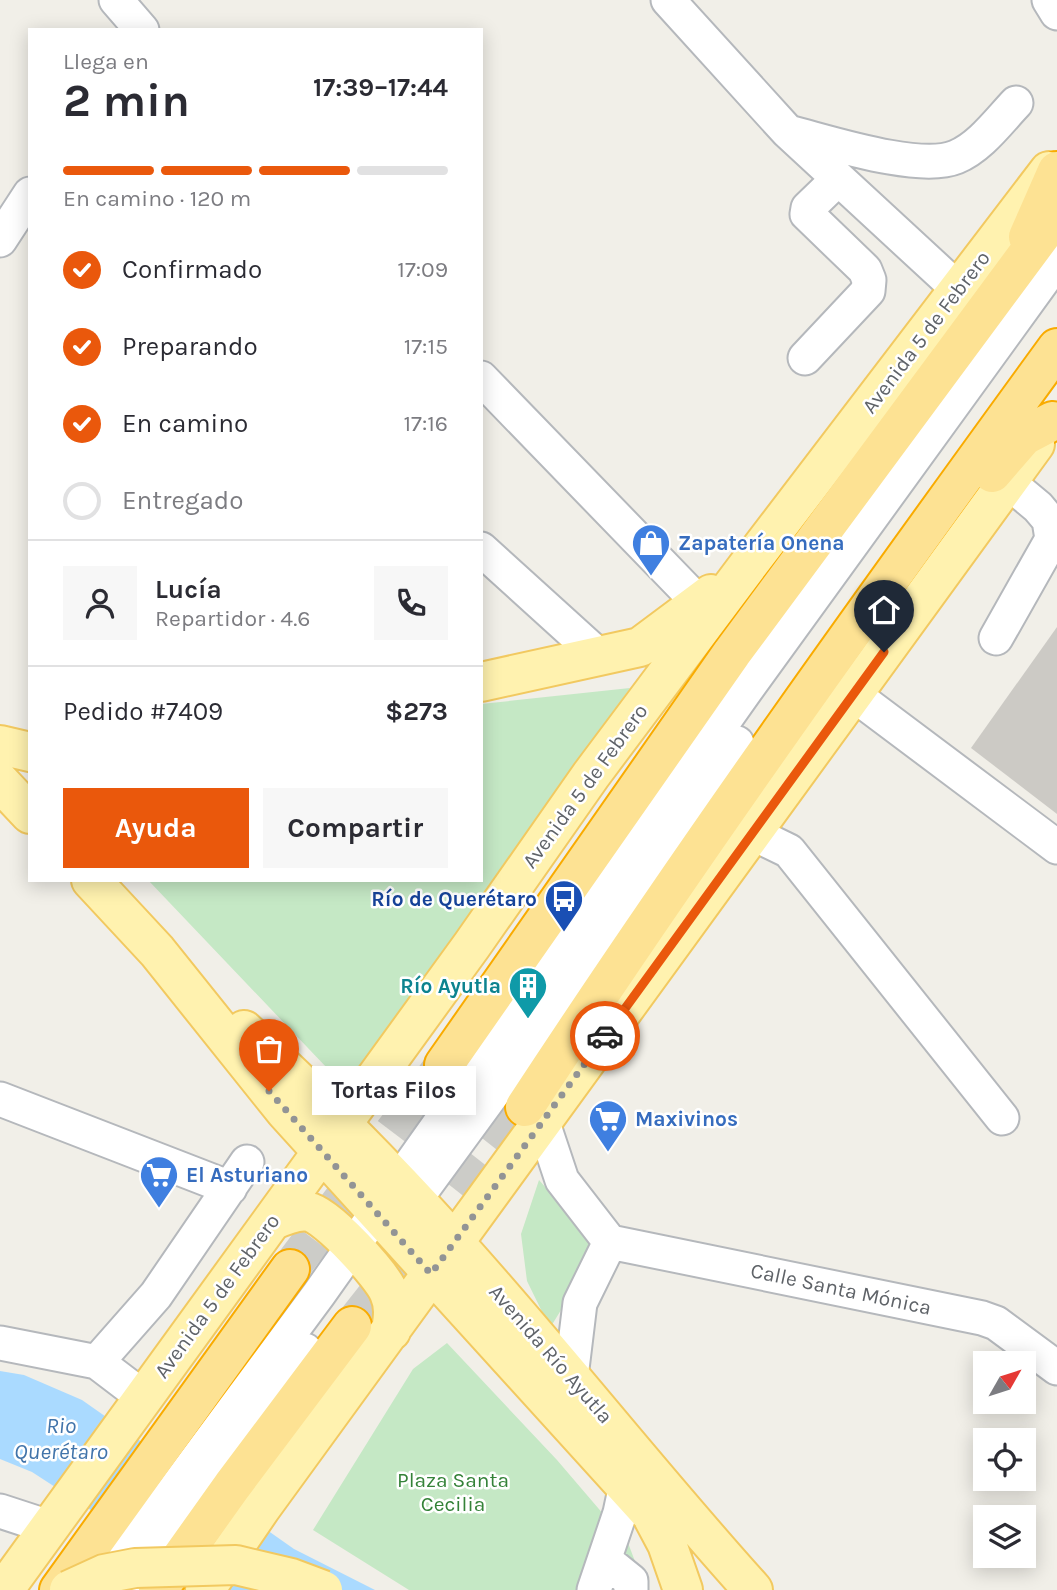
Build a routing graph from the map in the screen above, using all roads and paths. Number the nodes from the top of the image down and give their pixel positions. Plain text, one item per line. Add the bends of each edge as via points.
1 (116, 0) edge
2 (668, 0) edge
3 (1049, 0) edge
4 (1057, 13) edge
5 (138, 28) edge
6 (1016, 103) dead end
7 (788, 132) junction
8 (1057, 161) edge
9 (1057, 171) edge
10 (838, 179) junction
11 (28, 197) edge
12 (1057, 214) edge
13 (0, 240) edge
14 (1057, 261) edge
15 (1012, 273) junction
16 (1057, 289) edge
17 (959, 290) junction
18 (1057, 348) edge
19 (805, 358) dead end
20 (483, 381) edge
21 (1055, 420) edge
22 (1009, 482) junction
23 (483, 551) edge
24 (903, 559) junction
25 (746, 568) junction
26 (699, 603) junction
27 (996, 638) dead end
28 (599, 656) junction
29 (483, 682) edge
30 (853, 694) junction
31 (0, 744) edge
32 (28, 751) edge
33 (0, 782) edge
34 (28, 812) edge
35 (752, 834) junction
36 (1057, 847) edge
37 (94, 882) edge
38 (444, 1065) tunnel mouth
39 (0, 1099) edge
40 (534, 1115) junction
41 (1002, 1118) dead end
42 (332, 1138) junction
43 (396, 1206) junction
44 (272, 1221) junction
45 (454, 1242) junction
46 (610, 1242) junction
47 (360, 1255) junction
48 (290, 1269) tunnel mouth
49 (431, 1274) junction
50 (156, 1295) junction
51 (198, 1321) junction
52 (352, 1326) tunnel mouth
53 (391, 1331) junction
54 (0, 1343) edge
55 (97, 1362) junction
56 (1057, 1368) edge
57 (571, 1377) junction
58 (136, 1407) junction
59 (625, 1485) junction
60 (26, 1516) edge
61 (599, 1575) edge
62 (4, 1590) edge
63 (58, 1590) edge
64 (69, 1590) edge
65 (100, 1590) edge
66 (134, 1590) edge
67 (158, 1590) edge
68 (205, 1590) edge
69 (323, 1590) edge
70 (631, 1590) edge
71 (683, 1590) edge
72 (753, 1590) edge

1 - 5 street
2 - 7 street
3 - 4 street
6 - 7 street via 976,145 937,163 874,154
7 - 10 street
8 - 17 main road, Avenida 5 de Febrero
9 - 15 highway
10 - 17 street
10 - 19 street via 807,214 865,270 869,291
11 - 13 street
12 - 15 highway, Avenida 5 de Febrero
14 - 43 street via 746,690
15 - 38 highway, Avenida 5 de Febrero via 732,653
16 - 43 street via 529,1044
17 - 25 main road, Avenida 5 de Febrero
18 - 24 highway
20 - 26 street
21 - 22 main road
21 - 24 highway via 1024,436 953,518
22 - 27 street via 1049,520 1052,539
22 - 30 main road
23 - 28 street
24 - 40 highway via 598,996
25 - 26 main road
25 - 42 main road, Avenida 5 de Febrero via 591,775
26 - 28 main road via 640,647
28 - 29 main road
30 - 35 main road
30 - 36 street
31 - 32 main road
33 - 34 main road
35 - 40 main road
35 - 41 street via 789,852
37 - 42 main road, Avenida Río Ayutla via 157,951 285,1111
39 - 50 street via 239,1175
40 - 45 main road
40 - 46 street via 562,1180
42 - 43 main road, Avenida Río Ayutla
42 - 44 main road, Avenida 5 de Febrero
43 - 45 main road, Avenida Río Ayutla
43 - 47 street
43 - 49 main road, Avenida Río Ayutla
44 - 47 main road via 311,1212
44 - 51 main road, Avenida 5 de Febrero
45 - 49 main road
45 - 57 main road, Avenida Río Ayutla
46 - 56 street, Calle Santa Mónica via 982,1318
46 - 57 street via 580,1303
47 - 53 main road via 389,1293 394,1309
47 - 65 street
47 - 66 street
48 - 63 highway, Avenida 5 de Febrero
49 - 53 main road
49 - 59 main road, Avenida Río Ayutla
50 - 51 street
50 - 55 street
51 - 58 main road, Avenida 5 de Febrero
52 - 67 highway
53 - 68 main road
54 - 55 street
55 - 58 street
57 - 72 main road, Avenida Río Ayutla
58 - 60 main road, Avenida 5 de Febrero
59 - 61 street
59 - 71 main road, Avenida Río Ayutla via 650,1514 667,1544
60 - 62 main road, Avenida 5 de Febrero
61 - 70 street via 631,1581
64 - 69 main road, bridge via 104,1574 135,1568 236,1565

